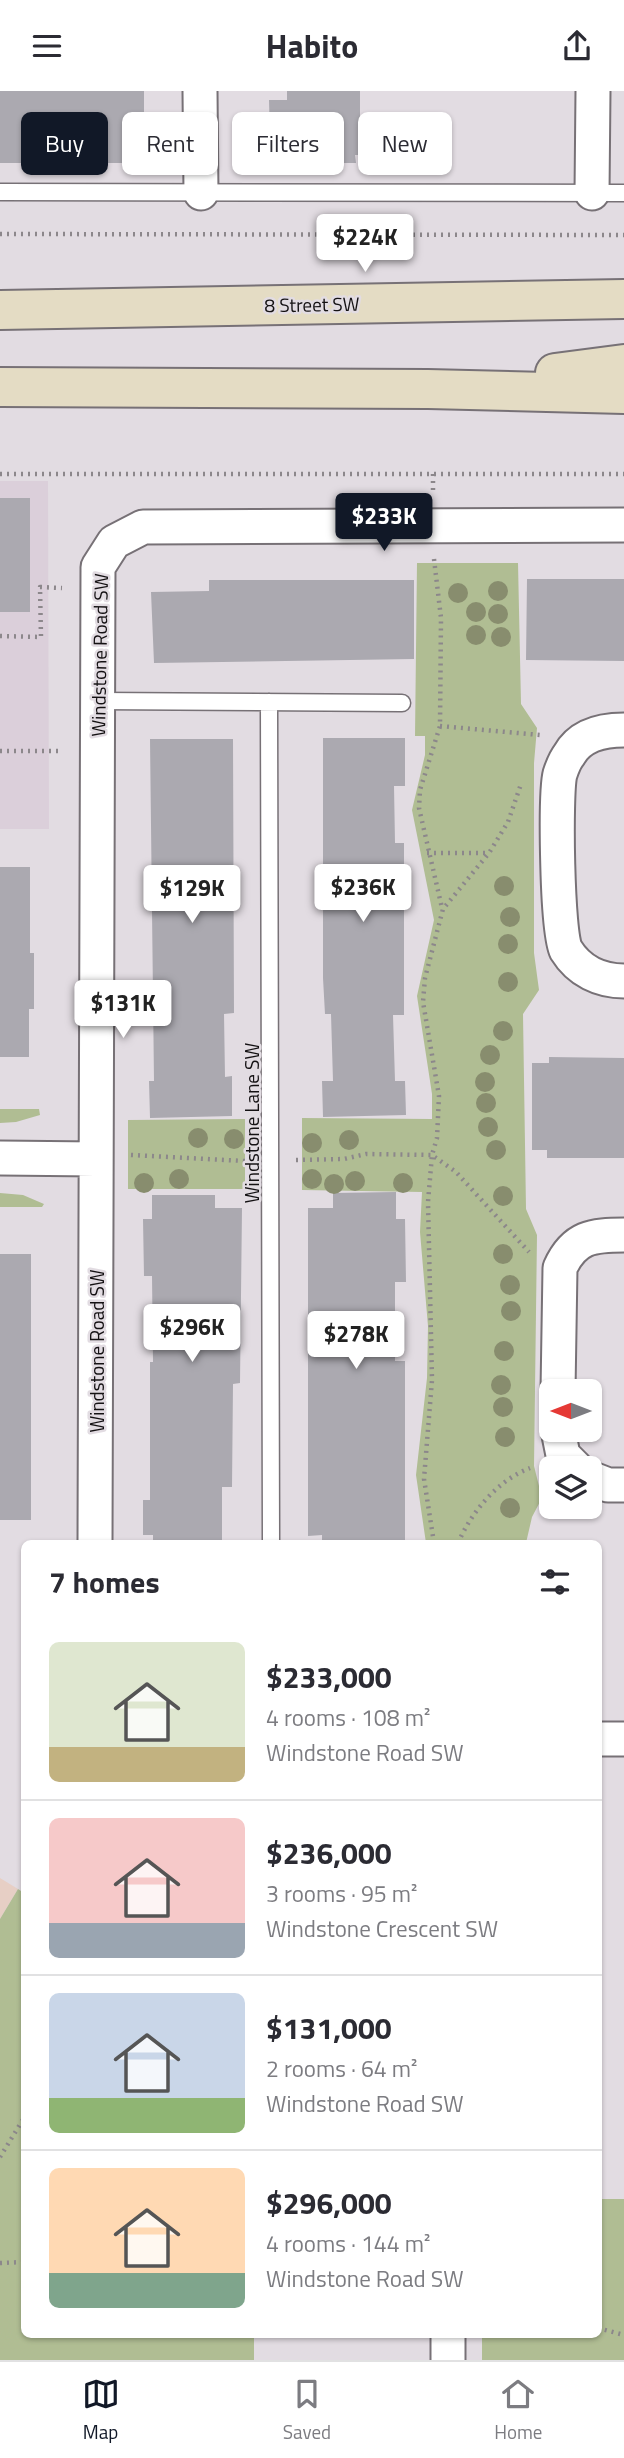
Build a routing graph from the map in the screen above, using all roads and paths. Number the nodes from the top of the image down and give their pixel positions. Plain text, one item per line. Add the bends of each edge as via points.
1 (200, 91) edge
2 (593, 91) edge
3 (0, 192) edge
4 (201, 193) junction
5 (608, 193) edge
6 (0, 234) edge
7 (624, 235) edge
8 (0, 297) edge
9 (624, 299) edge
10 (107, 307) junction
11 (0, 310) edge
12 (624, 364) edge
13 (2, 387) edge
14 (428, 389) junction
15 (624, 394) edge
16 (0, 474) edge
17 (433, 474) junction
18 (624, 474) edge
19 (624, 525) edge
20 (433, 526) junction
21 (98, 588) junction
22 (0, 636) edge
23 (97, 701) junction
24 (270, 702) junction
25 (402, 703) dead end
26 (440, 726) junction
27 (624, 730) edge
28 (0, 751) edge
29 (97, 751) junction
30 (570, 753) junction
31 (524, 774) dead end
32 (427, 853) junction
33 (489, 853) junction
34 (443, 909) junction
35 (624, 981) edge
36 (432, 1155) junction
37 (96, 1156) junction
38 (0, 1158) edge
39 (272, 1161) junction
40 (624, 1235) edge
41 (560, 1269) junction
42 (558, 1379) edge
43 (566, 1451) edge
44 (602, 1483) edge
45 (624, 1485) edge
46 (95, 1540) edge
47 (271, 1540) edge
48 (434, 1540) edge
49 (460, 1540) edge
50 (602, 1739) edge
51 (624, 1739) edge
52 (21, 2123) edge
53 (0, 2157) edge
54 (21, 2262) edge
55 (0, 2263) edge
56 (602, 2328) edge
57 (624, 2335) edge
58 (448, 2338) edge
59 (448, 2360) edge

1 - 4 street
2 - 5 street
3 - 4 lane
4 - 5 lane
6 - 7 path
8 - 10 main road
9 - 10 main road, 8 Street SW
10 - 11 main road, 8 Street SW
12 - 14 main road
13 - 14 main road
14 - 15 main road
16 - 17 path
17 - 18 path
17 - 20 path
19 - 20 street, Windstone Road SW
20 - 21 street, Windstone Road SW via 143,527 114,542 98,567
20 - 26 path via 441,618
21 - 22 path via 40,587 41,637
21 - 23 street, Windstone Road SW
23 - 24 lane
23 - 29 street, Windstone Road SW
24 - 25 lane
24 - 39 lane, Windstone Lane SW
26 - 30 path via 537,734
26 - 32 path via 420,790
27 - 30 street via 588,735
28 - 29 path
29 - 37 street, Windstone Road SW
30 - 35 street via 560,776 564,948 581,969 608,981
31 - 33 path via 508,822
32 - 33 path
32 - 34 path
33 - 34 path
34 - 36 path via 430,951 423,1002 439,1096
36 - 39 path
36 - 41 path via 456,1172 525,1250
36 - 48 path via 427,1248 432,1380 424,1479
37 - 38 street
37 - 39 path
37 - 46 street, Windstone Road SW
39 - 47 lane, Windstone Lane SW
40 - 41 street via 589,1237 568,1250
41 - 42 street
43 - 49 path via 510,1476 489,1496
44 - 45 street
50 - 51 street
52 - 53 path
54 - 55 path
56 - 57 path
58 - 59 street

